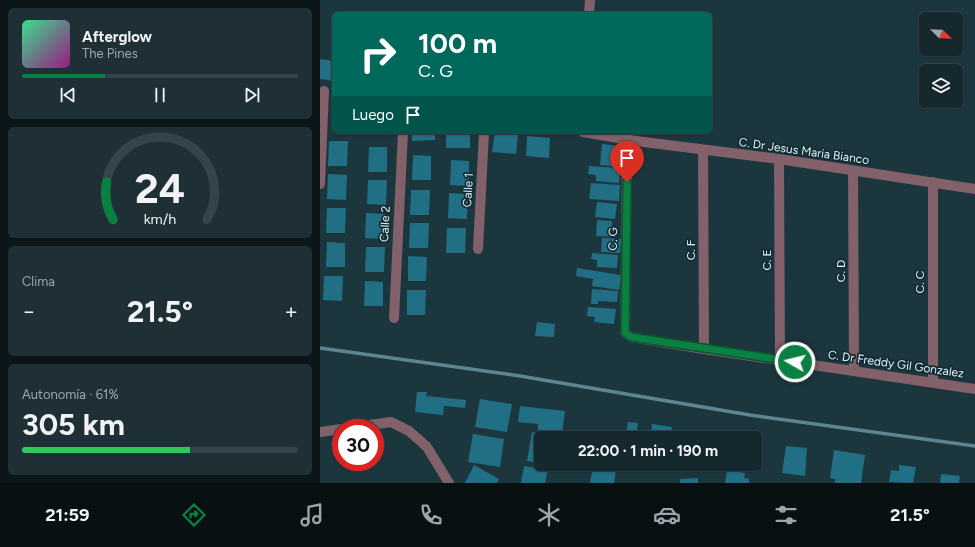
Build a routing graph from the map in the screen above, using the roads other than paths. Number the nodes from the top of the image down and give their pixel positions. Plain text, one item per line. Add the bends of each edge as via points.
1 (590, 0) edge
2 (589, 12) edge
3 (326, 92) edge
4 (403, 134) edge
5 (484, 134) edge
6 (593, 134) edge
7 (633, 143) junction
8 (703, 150) junction
9 (779, 159) junction
10 (853, 171) junction
11 (933, 182) junction
12 (320, 184) edge
13 (975, 189) edge
14 (478, 248) dead end
15 (394, 318) dead end
16 (625, 333) joint
17 (704, 349) junction
18 (780, 361) junction
19 (854, 370) junction
20 (932, 382) junction
21 (975, 389) edge
22 (384, 423) edge
23 (332, 430) edge
24 (320, 432) edge
25 (449, 483) edge

1 - 2 street
3 - 12 street
4 - 15 street, Calle 2
5 - 14 street, Calle 1
6 - 7 street, C. Dr Jesus Maria Bianco
7 - 8 street, C. Dr Jesus Maria Bianco
7 - 16 street, C. G via 627,152
8 - 9 street, C. Dr Jesus Maria Bianco
8 - 17 street, C. F
9 - 10 street, C. Dr Jesus Maria Bianco
9 - 18 street, C. E
10 - 11 street, C. Dr Jesus Maria Bianco
10 - 19 street, C. D
11 - 13 street, C. Dr Jesus Maria Bianco
11 - 20 street, C. C
16 - 17 street, C. Dr Freddy Gil Gonzalez via 631,337
17 - 18 street, C. Dr Freddy Gil Gonzalez
18 - 19 street, C. Dr Freddy Gil Gonzalez
19 - 20 street, C. Dr Freddy Gil Gonzalez
20 - 21 street, C. Dr Freddy Gil Gonzalez
22 - 25 street via 391,422 409,431 427,447
23 - 24 street

